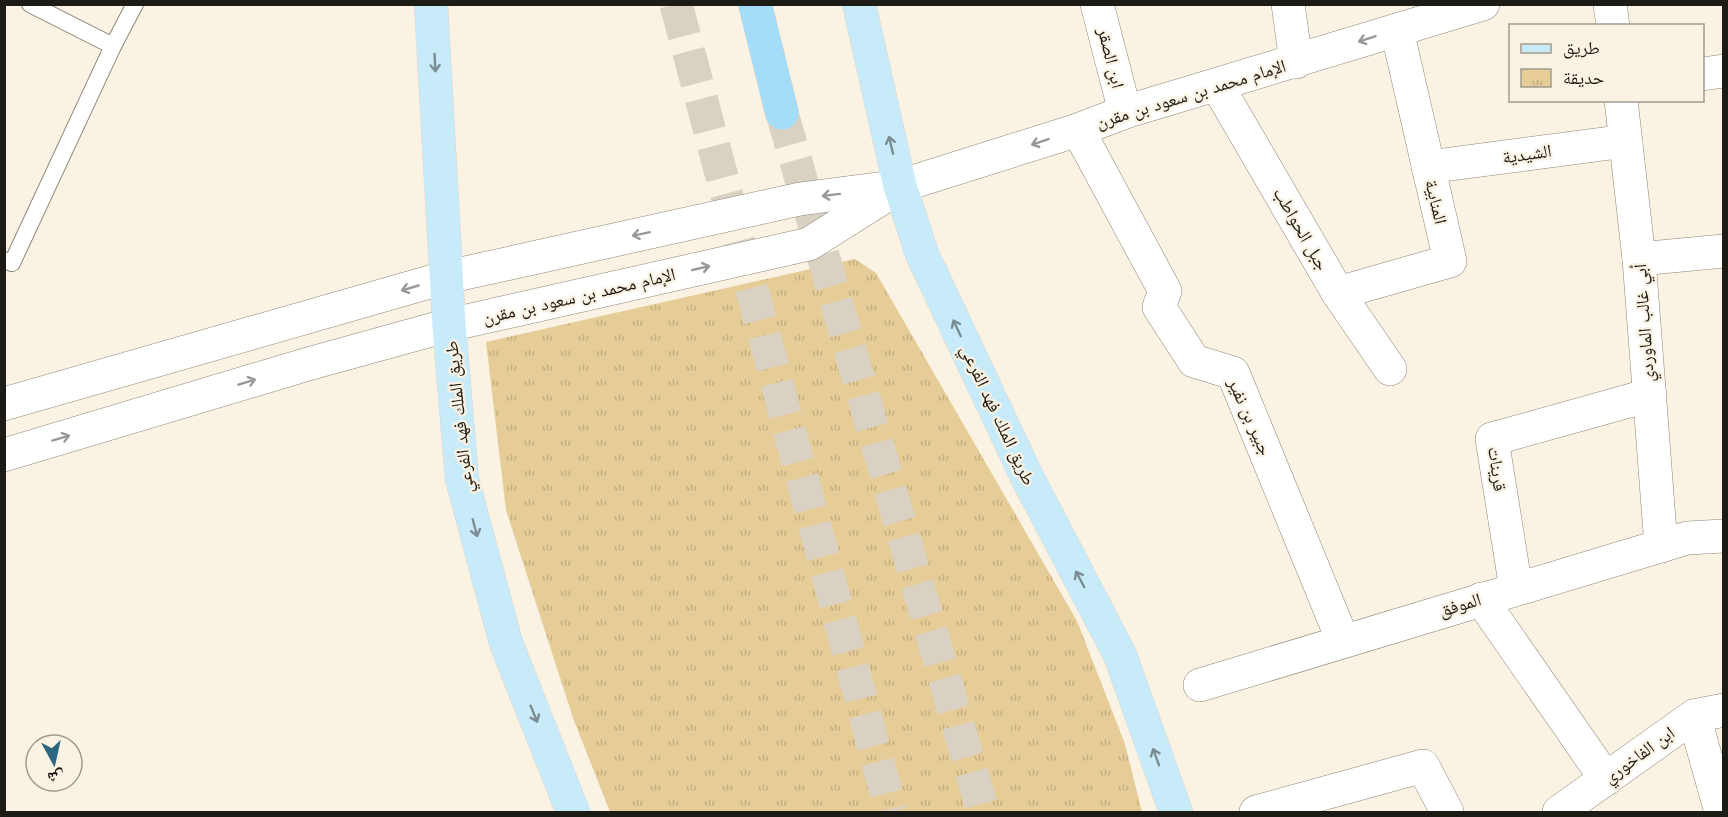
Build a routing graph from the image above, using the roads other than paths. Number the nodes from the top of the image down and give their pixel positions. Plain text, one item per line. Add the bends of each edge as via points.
1 (30, 4) edge
2 (135, 4) edge
3 (431, 4) edge
4 (755, 4) edge
5 (764, 4) edge
6 (860, 4) edge
7 (1098, 4) edge
8 (1288, 4) edge
9 (1483, 4) edge
10 (1610, 4) edge
11 (1613, 24) edge
12 (1397, 30) junction
13 (113, 46) junction
14 (1296, 62) junction
15 (1724, 71) edge
16 (1704, 74) edge
17 (1217, 85) junction
18 (1621, 102) edge
19 (1125, 112) junction
20 (1078, 130) junction
21 (1626, 141) junction
22 (1428, 167) junction
23 (900, 186) junction
24 (1724, 251) edge
25 (1639, 259) junction
26 (4, 260) edge
27 (447, 277) junction
28 (1338, 293) junction
29 (449, 325) junction
30 (1390, 369) dead end
31 (1650, 395) junction
32 (4, 404) edge
33 (4, 455) edge
34 (1724, 536) edge
35 (1661, 546) junction
36 (1516, 589) junction
37 (1481, 599) junction
38 (1343, 641) junction
39 (1200, 685) dead end
40 (1709, 713) edge
41 (1606, 779) junction
42 (1560, 812) edge
43 (573, 813) edge
44 (1176, 813) edge
45 (1256, 813) edge
46 (1447, 813) edge
47 (1721, 813) edge

1 - 13 lane
2 - 13 lane
3 -> 27 main road, طريق الملك فهد الفرعي
4 - 5 highway via 782,113
23 -> 6 main road, طريق الملك فهد الفرعي
7 - 19 street, ابن الصقر
8 - 14 street
9 - 12 street, الإمام محمد بن سعود بن مقرن
10 - 11 street
12 -> 14 street, الإمام محمد بن سعود بن مقرن
12 - 22 street, المنابية
13 - 26 lane via 12,263
14 - 17 street, الإمام محمد بن سعود بن مقرن
15 - 16 street
17 - 19 street, الإمام محمد بن سعود بن مقرن
17 - 28 street, جبل الحواطب
18 - 21 street, أبي غالب الماوردي
19 - 20 street, الإمام محمد بن سعود بن مقرن
20 -> 23 street, الإمام محمد بن سعود بن مقرن
20 - 38 street, جبير بن نفير via 1165,291 1159,307 1194,361 1233,373
21 - 22 street, الشيدية
21 - 25 street, أبي غالب الماوردي
22 - 28 street, المنابية via 1450,261
23 -> 27 street, الإمام محمد بن سعود بن مقرن via 800,199
29 -> 23 street, الإمام محمد بن سعود بن مقرن via 809,244
44 -> 23 main road, طريق الملك فهد الفرعي via 1120,655 1027,477 922,254
24 - 25 street
25 - 31 street, أبي غالب الماوردي
27 - 29 main road, طريق الملك فهد الفرعي
27 -> 32 street, الإمام محمد بن سعود بن مقرن
28 - 30 street, جبل الحواطب
33 -> 29 street, الإمام محمد بن سعود بن مقرن
29 -> 43 main road, طريق الملك فهد الفرعي via 462,479 506,643
31 - 35 street, أبي غالب الماوردي
31 - 36 street, قرينات via 1492,439
34 - 35 street, الموفق via 1687,538
35 - 36 street, الموفق
36 - 37 street, الموفق
37 - 38 street, الموفق
37 - 41 street
38 - 39 street, الموفق
40 - 41 street, ابن الفاخوري
40 - 47 street
41 - 42 street, ابن الفاخوري
45 - 46 street via 1423,766

